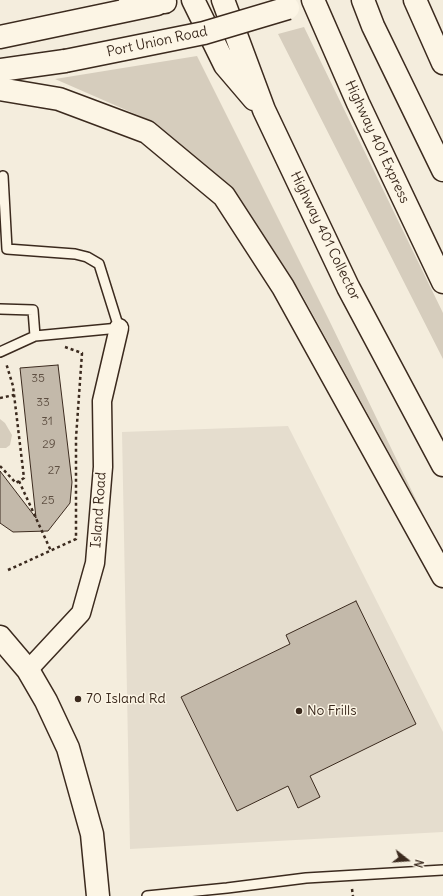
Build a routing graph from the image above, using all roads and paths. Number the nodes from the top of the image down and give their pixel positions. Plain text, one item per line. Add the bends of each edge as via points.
1 (130, 0) edge
2 (193, 0) edge
3 (223, 0) edge
4 (312, 0) edge
5 (363, 0) edge
6 (415, 0) edge
7 (168, 1) edge
8 (0, 37) edge
9 (443, 63) edge
10 (0, 70) edge
11 (0, 89) edge
12 (264, 110) junction
13 (443, 170) edge
14 (3, 176) dead end
15 (443, 282) edge
16 (0, 309) edge
17 (119, 328) junction
18 (35, 336) junction
19 (64, 347) dead end
20 (3, 355) edge
21 (14, 395) junction
22 (0, 398) edge
23 (443, 465) edge
24 (0, 466) edge
25 (19, 481) junction
26 (51, 551) junction
27 (8, 570) dead end
28 (443, 576) edge
29 (0, 637) edge
30 (28, 670) junction
31 (443, 870) edge
32 (98, 896) edge
33 (147, 896) edge

1 - 7 main road
2 - 12 main road via 225,65
3 - 12 main road, Highway 401 Collector
4 - 10 main road, Port Union Road, bridge via 204,33 65,61
4 - 15 main road, Highway 401 Express
5 - 13 main road via 373,26
6 - 9 main road
7 - 8 main road
11 - 28 main road via 59,99 147,132 224,196 283,287
12 - 23 main road, Highway 401 Collector via 348,287
14 - 17 lane via 7,249 75,254 99,264
16 - 18 lane via 33,310
17 - 18 lane
17 - 30 street, Island Road via 102,401 103,467 95,563 81,613
18 - 20 lane
19 - 26 path via 82,353 76,438 76,539
20 - 21 path
21 - 22 path
21 - 25 path via 24,478
24 - 25 path via 16,483
25 - 26 path
26 - 27 path
29 - 30 main road
30 - 32 main road via 68,748 92,834
31 - 33 lane via 306,878

